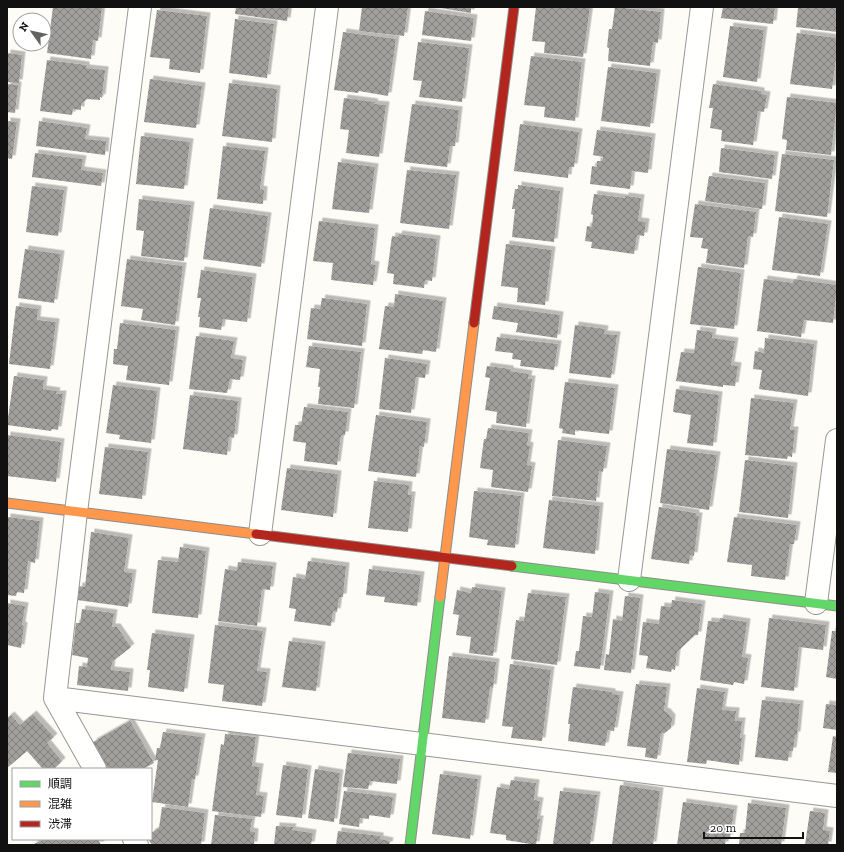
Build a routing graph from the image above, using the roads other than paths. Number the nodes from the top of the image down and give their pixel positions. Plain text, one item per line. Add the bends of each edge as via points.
1 (140, 7) edge
2 (327, 7) edge
3 (514, 7) edge
4 (702, 7) edge
5 (837, 440) edge
6 (7, 503) edge
7 (76, 512) junction
8 (260, 534) junction
9 (445, 558) junction
10 (629, 580) junction
11 (827, 604) edge
12 (55, 698) junction
13 (422, 744) junction
14 (93, 768) edge
15 (837, 796) edge
16 (410, 845) edge

1 - 7 street
2 - 8 street
3 - 9 street
4 - 10 street
5 - 11 street
6 - 7 street
7 - 8 street
7 - 12 street
8 - 9 street
9 - 10 street
9 - 13 street
10 - 11 street
12 - 13 street
12 - 14 street
13 - 15 street
13 - 16 street

